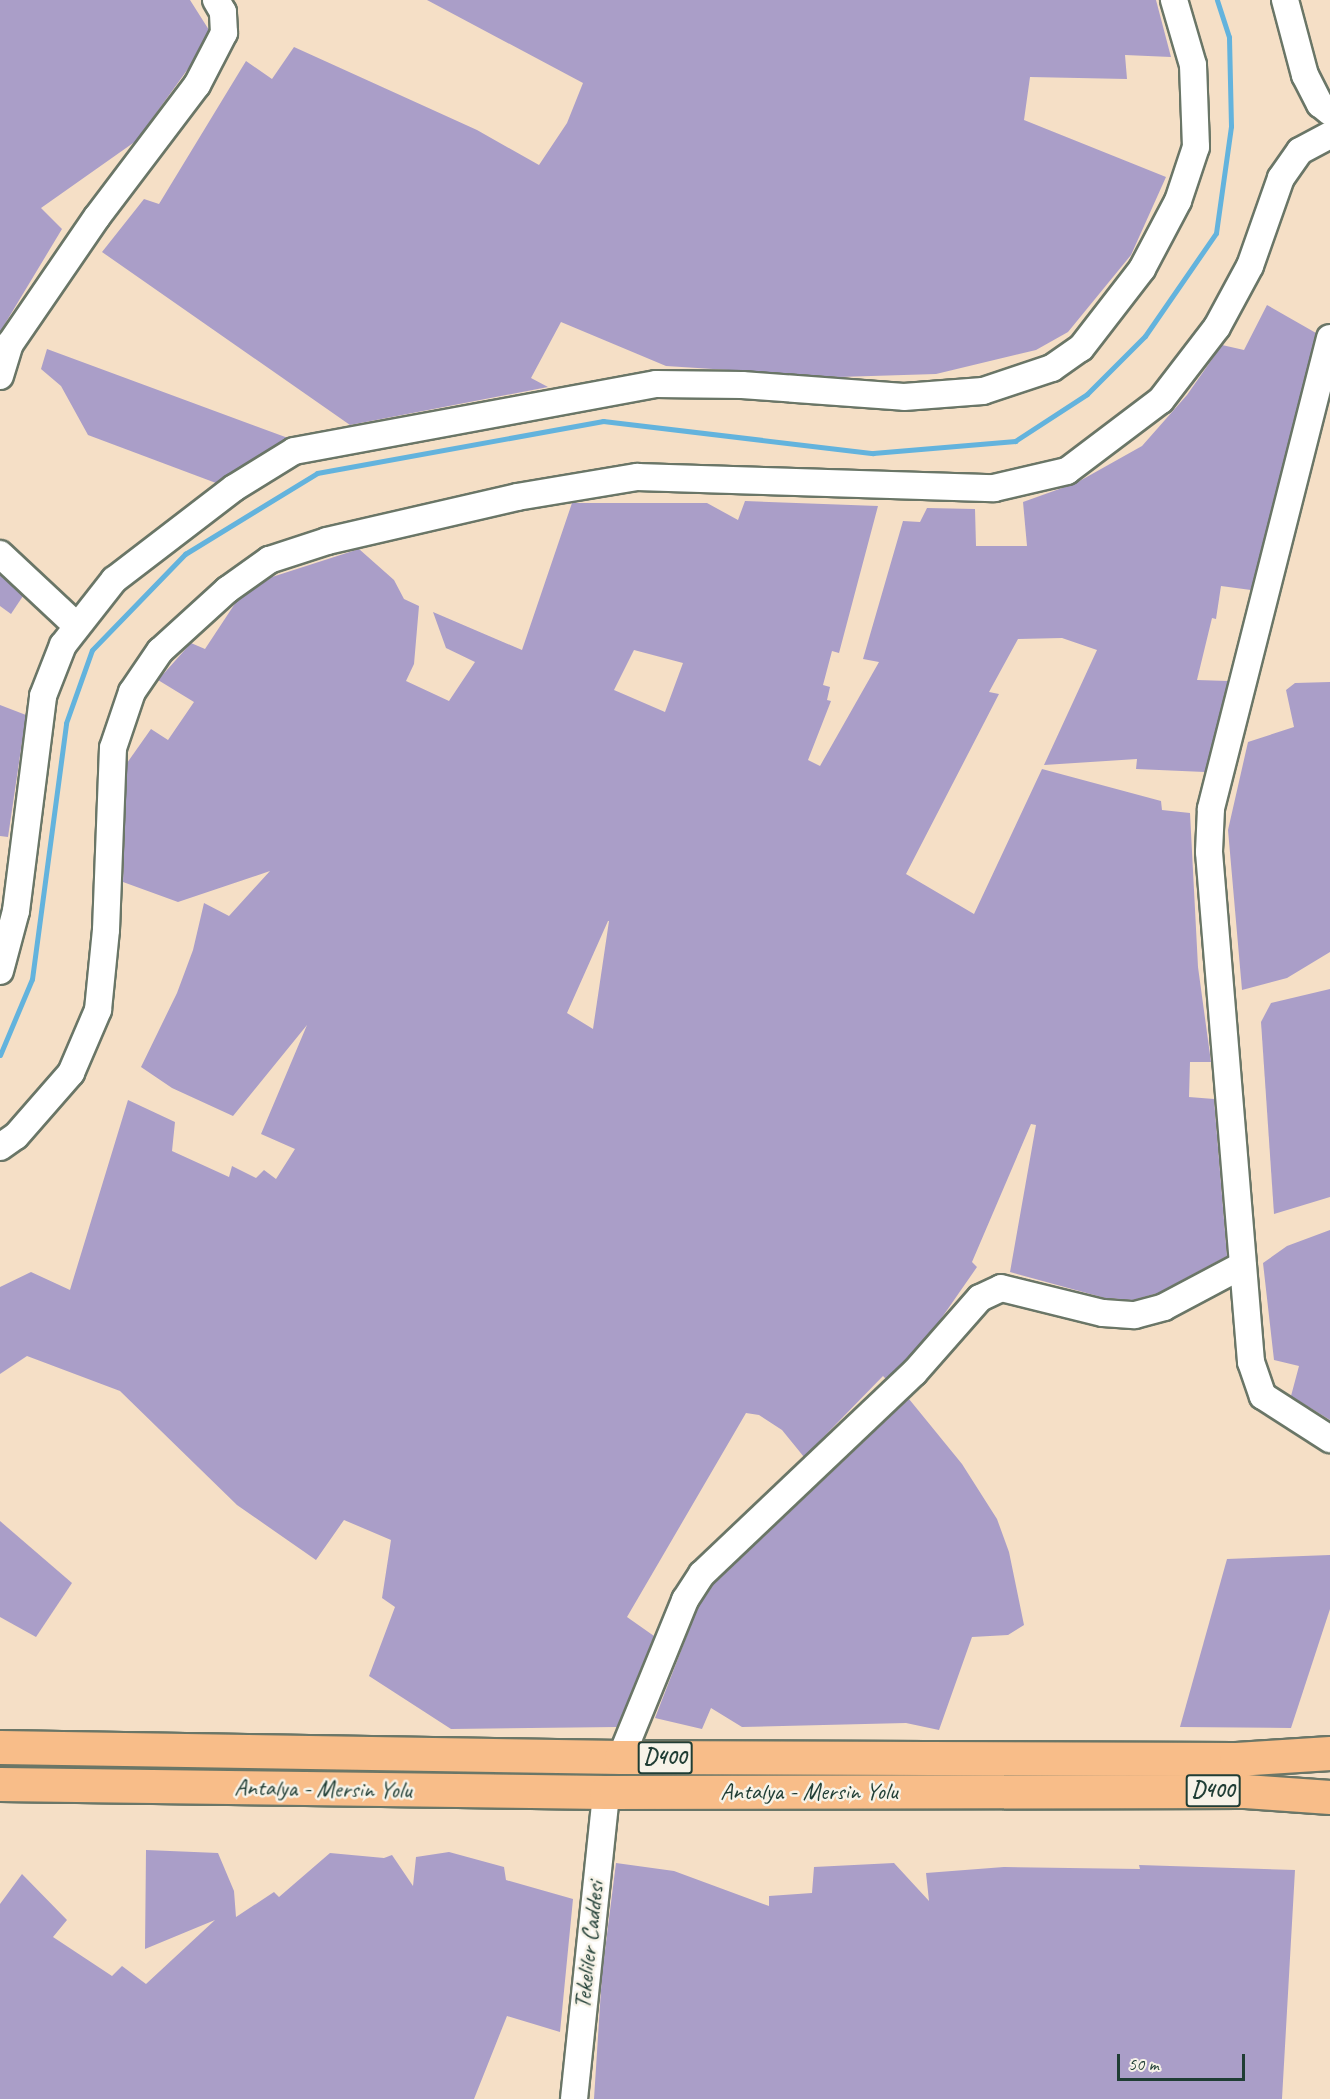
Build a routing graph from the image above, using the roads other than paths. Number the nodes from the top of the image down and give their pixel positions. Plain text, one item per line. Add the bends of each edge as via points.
1 (216, 0) edge
2 (1174, 0) edge
3 (1285, 0) edge
4 (1330, 112) edge
5 (1330, 135) edge
6 (1330, 338) edge
7 (0, 376) edge
8 (0, 554) edge
9 (76, 625) junction
10 (0, 971) edge
11 (0, 1147) edge
12 (1243, 1265) junction
13 (1330, 1439) edge
14 (0, 1747) edge
15 (1330, 1753) edge
16 (621, 1758) junction
17 (0, 1784) edge
18 (606, 1792) junction
19 (1330, 1797) edge
20 (574, 2099) edge

1 - 7 street via 223,12 224,33 197,85 97,217 16,334
2 - 9 street via 1193,65 1196,147 1178,201 1142,269 1081,348 1052,368 984,391 904,397 742,385 656,384 294,451 234,488 114,580
3 - 4 street via 1305,75 1320,104
5 - 11 street via 1300,151 1281,178 1250,266 1222,317 1161,400 1067,471 994,488 637,477 517,498 327,541 269,560 227,590 160,651 132,692 113,748 106,930 98,1010 71,1073 16,1136
6 - 12 street via 1211,809 1209,852
8 - 9 street
9 - 10 street via 63,645 43,696 16,910
12 - 13 street via 1251,1362 1263,1396
12 - 16 street via 1164,1307 1135,1316 1103,1313 1000,1288 980,1298 914,1373 702,1574 685,1600
14 - 16 highway, Antalya - Mersin Yolu / D400
15 - 16 highway, Antalya - Mersin Yolu / D400 via 1236,1759
17 - 18 highway, Antalya - Mersin Yolu / D400
18 - 19 highway, Antalya - Mersin Yolu / D400 via 1245,1791
18 - 20 street, Tekeliler Caddesi

